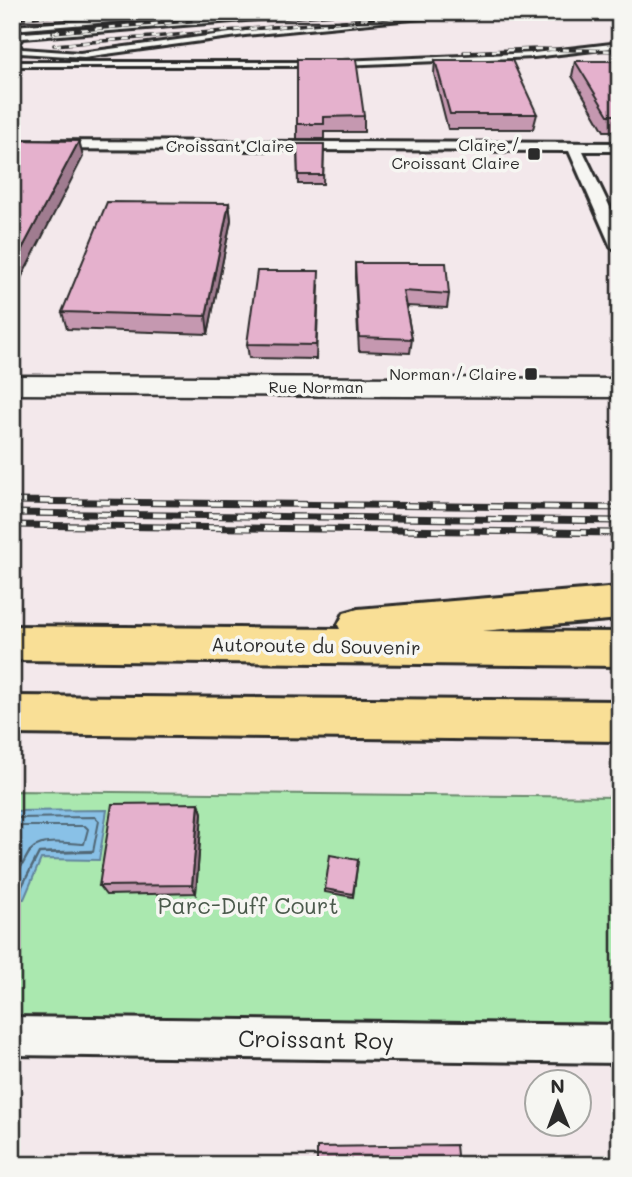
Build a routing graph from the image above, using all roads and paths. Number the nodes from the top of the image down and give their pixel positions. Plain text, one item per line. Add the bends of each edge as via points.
1 (231, 12) edge
2 (342, 12) edge
3 (482, 12) edge
4 (51, 26) junction
5 (12, 28) edge
6 (16, 37) edge
7 (620, 45) edge
8 (13, 47) edge
9 (78, 55) junction
10 (322, 63) edge
11 (334, 63) edge
12 (12, 64) edge
13 (124, 65) junction
14 (12, 145) edge
15 (574, 147) junction
16 (620, 147) edge
17 (620, 247) edge
18 (12, 385) edge
19 (620, 388) edge
20 (620, 603) edge
21 (12, 643) edge
22 (139, 644) junction
23 (620, 649) edge
24 (12, 715) edge
25 (620, 720) edge
26 (12, 1036) edge
27 (620, 1044) edge

1 - 4 lane
2 - 6 lane
3 - 9 lane via 245,33
4 - 5 lane
4 - 6 lane
6 - 8 lane
7 - 11 lane via 534,55
8 - 9 lane
9 - 13 lane via 125,61
10 - 13 lane
12 - 13 lane
14 - 15 street, Croissant Claire
15 - 16 street, Croissant Claire
15 - 17 street
18 - 19 street, Rue Norman
20 - 22 highway
21 - 22 highway, Autoroute du Souvenir
22 - 23 highway, Autoroute du Souvenir
24 - 25 highway
26 - 27 street, Croissant Roy

